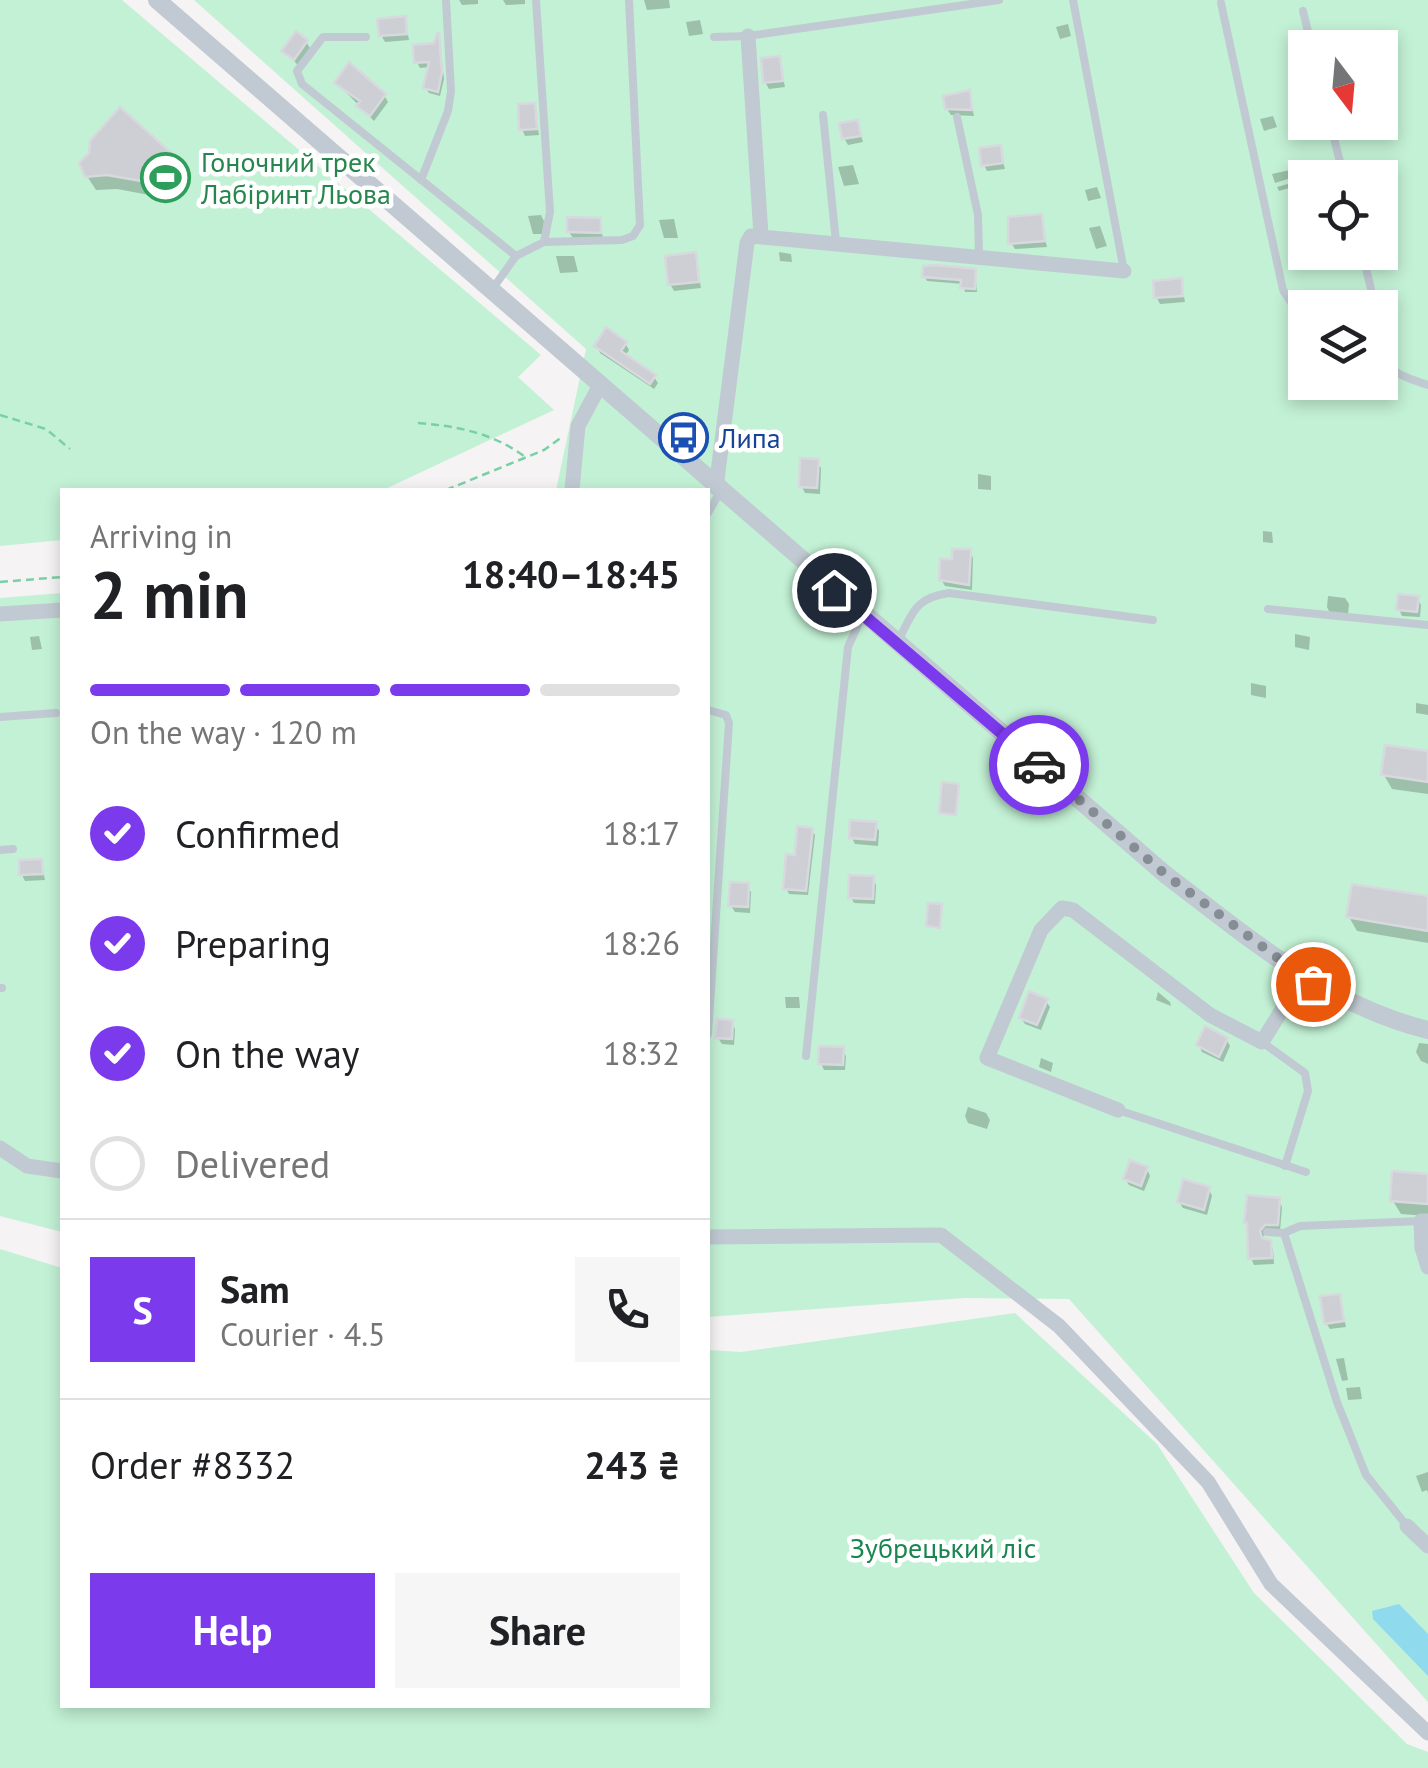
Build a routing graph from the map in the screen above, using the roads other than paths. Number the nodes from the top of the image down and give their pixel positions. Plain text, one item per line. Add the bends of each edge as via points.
1 (157, 0) edge
2 (446, 0) edge
3 (536, 0) edge
4 (630, 0) edge
5 (999, 0) edge
6 (1072, 0) edge
7 (1220, 3) dead end
8 (1302, 10) dead end
9 (1307, 30) edge
10 (366, 36) dead end
11 (748, 36) junction
12 (714, 37) dead end
13 (823, 116) dead end
14 (957, 117) dead end
15 (421, 180) junction
16 (761, 235) junction
17 (544, 242) junction
18 (836, 242) junction
19 (516, 256) junction
20 (979, 256) junction
21 (1124, 271) joint
22 (491, 291) junction
23 (1288, 298) edge
24 (1398, 372) edge
25 (1428, 384) edge
26 (600, 386) junction
27 (572, 488) edge
28 (718, 490) junction
29 (710, 508) edge
30 (1268, 609) dead end
31 (60, 610) edge
32 (0, 614) edge
33 (862, 614) junction
34 (1153, 620) dead end
35 (1428, 625) edge
36 (897, 643) junction
37 (710, 710) edge
38 (56, 713) dead end
39 (0, 717) edge
40 (13, 849) dead end
41 (0, 850) edge
42 (1303, 976) junction
43 (710, 1004) edge
44 (1428, 1030) edge
45 (1262, 1042) junction
46 (806, 1056) dead end
47 (1118, 1110) joint
48 (0, 1148) edge
49 (1284, 1166) junction
50 (60, 1171) edge
51 (1306, 1172) dead end
52 (1425, 1221) edge
53 (1267, 1232) dead end
54 (1284, 1233) junction
55 (710, 1237) edge
56 (1428, 1268) edge
57 (1407, 1526) joint
58 (1428, 1546) edge
59 (1428, 1733) edge

1 - 22 street
2 - 15 lane via 451,91
3 - 17 lane via 550,212
4 - 17 lane via 640,225 622,240
5 - 11 lane
6 - 21 lane
7 - 23 lane
8 - 9 lane
10 - 15 lane via 324,37 297,78
11 - 12 lane
11 - 16 street
13 - 18 lane
14 - 20 lane via 978,216
15 - 19 lane
16 - 18 street
16 - 28 street via 747,243
17 - 19 lane
18 - 20 street
19 - 22 lane
20 - 21 street
22 - 26 street
24 - 25 lane
26 - 27 street via 578,426
26 - 28 street
28 - 29 lane
28 - 33 street
30 - 35 lane
31 - 32 street
33 - 36 street
33 - 46 lane via 848,647
34 - 36 lane via 927,596
36 - 42 street via 1166,875
37 - 43 lane via 726,714 729,723
38 - 39 lane
40 - 41 lane
42 - 44 street via 1386,1020
42 - 45 street
45 - 47 street via 1210,1015 1074,910 1062,908 1041,930 986,1058
45 - 49 lane via 1308,1080
47 - 49 lane
48 - 50 street via 26,1166
49 - 51 lane
52 - 54 lane via 1300,1226
52 - 56 street
53 - 54 lane
54 - 57 lane via 1366,1475
55 - 59 street via 940,1234 1059,1326 1208,1482 1271,1584
57 - 58 street

